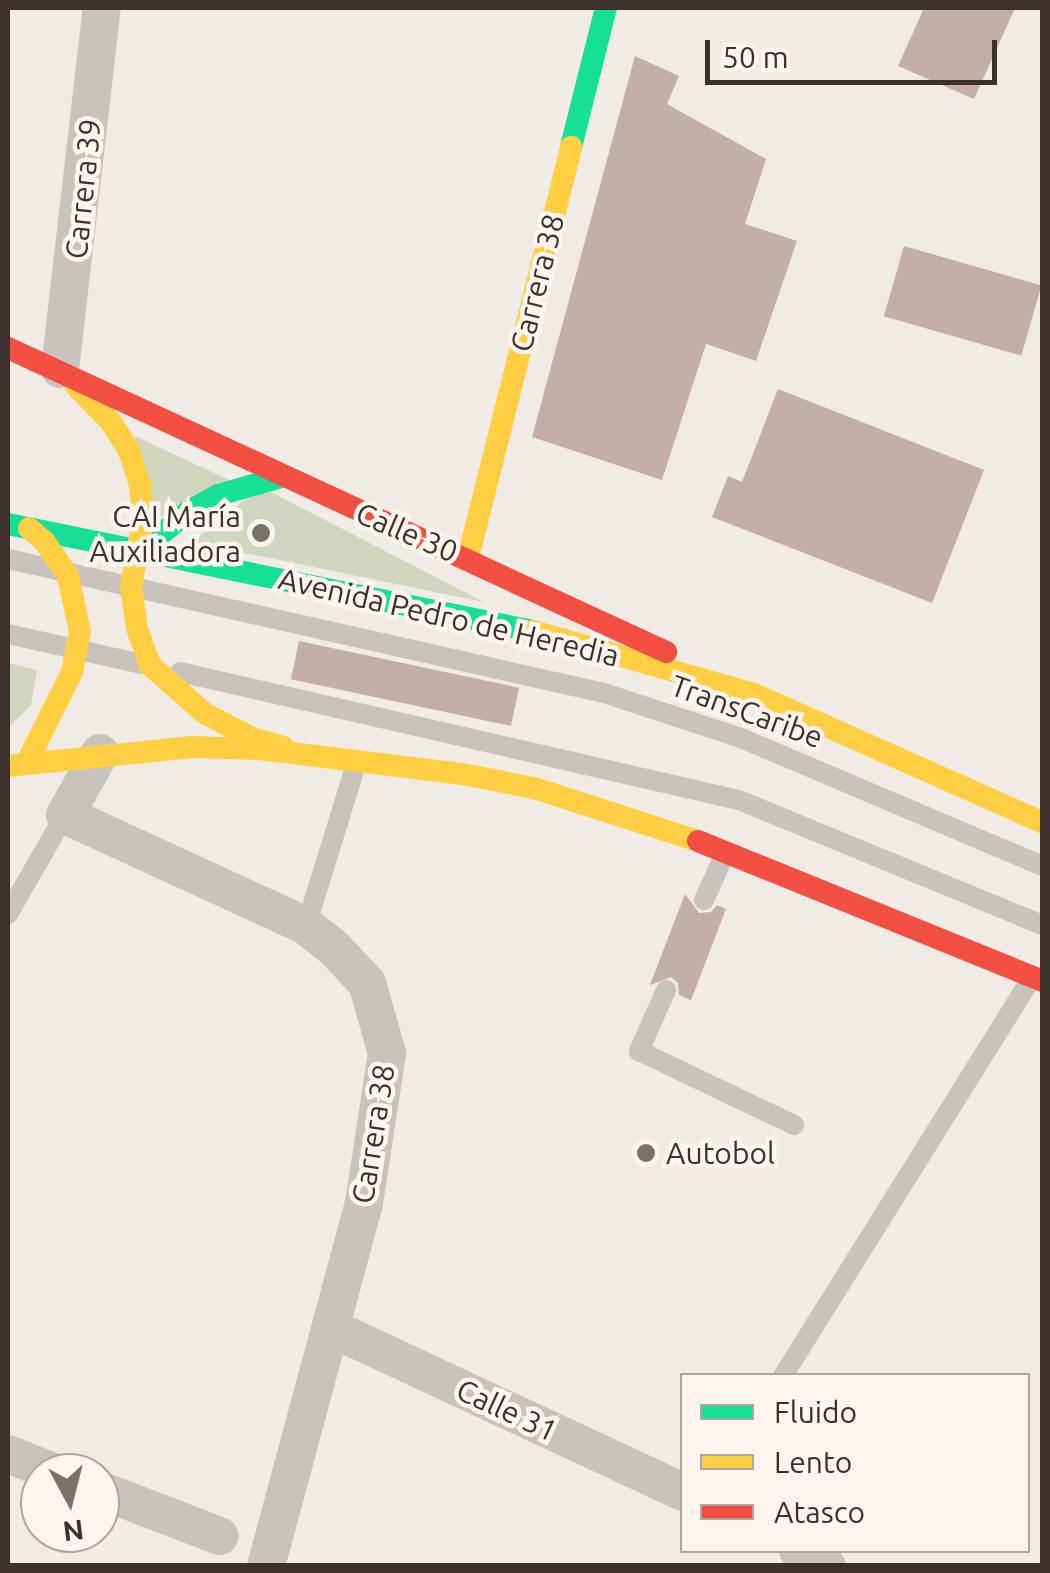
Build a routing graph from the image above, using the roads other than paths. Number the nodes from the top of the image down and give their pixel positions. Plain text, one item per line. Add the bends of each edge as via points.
1 (102, 8) edge
2 (606, 8) edge
3 (8, 348) edge
4 (60, 369) junction
5 (280, 476) junction
6 (18, 526) edge
7 (138, 553) junction
8 (468, 558) junction
9 (8, 559) edge
10 (68, 576) junction
11 (132, 587) junction
12 (8, 634) edge
13 (78, 649) junction
14 (150, 665) junction
15 (754, 694) junction
16 (100, 753) junction
17 (357, 760) junction
18 (17, 764) edge
19 (8, 790) edge
20 (64, 815) junction
21 (1042, 822) edge
22 (726, 850) junction
23 (1042, 866) edge
24 (704, 900) dead end
25 (8, 914) edge
26 (1042, 925) edge
27 (306, 926) junction
28 (1038, 979) edge
29 (666, 990) dead end
30 (794, 1125) dead end
31 (331, 1328) junction
32 (786, 1373) edge
33 (680, 1491) edge
34 (120, 1498) edge
35 (219, 1536) dead end
36 (803, 1553) edge
37 (266, 1566) edge
38 (827, 1566) edge

1 - 4 street, Carrera 39
2 - 8 main road, Carrera 38
3 - 4 main road, Calle 30
4 - 5 main road, Calle 30
4 - 7 main road, Calle 30 via 111,422 129,452 140,485
5 - 7 main road via 189,510
5 - 8 main road, Calle 30
6 - 7 main road, Avenida Pedro de Heredia
6 - 10 main road via 45,542
7 - 11 main road, Calle 30
7 - 15 main road, Avenida Pedro de Heredia via 518,626
8 - 15 main road, Calle 30
9 - 10 lane, TransCaribe
10 - 11 lane, TransCaribe
10 - 13 main road
11 - 14 main road, Calle 30 via 136,628
11 - 23 lane, TransCaribe via 604,693 741,738
12 - 13 lane
13 - 14 lane
13 - 18 main road via 72,672
14 - 17 main road via 204,714 252,738
14 - 26 lane via 739,800
15 - 21 main road, Avenida Pedro de Heredia
16 - 17 main road via 192,747
16 - 18 main road
16 - 20 street
17 - 22 main road via 534,788
17 - 27 lane
18 - 19 main road
20 - 25 lane
20 - 27 street, Carrera 38
22 - 24 lane
22 - 28 main road
27 - 31 street, Carrera 38 via 367,984 388,1053 364,1203
28 - 32 lane
29 - 30 lane via 639,1051
31 - 33 street, Calle 31
31 - 37 street, Carrera 38
34 - 35 street
36 - 38 street

